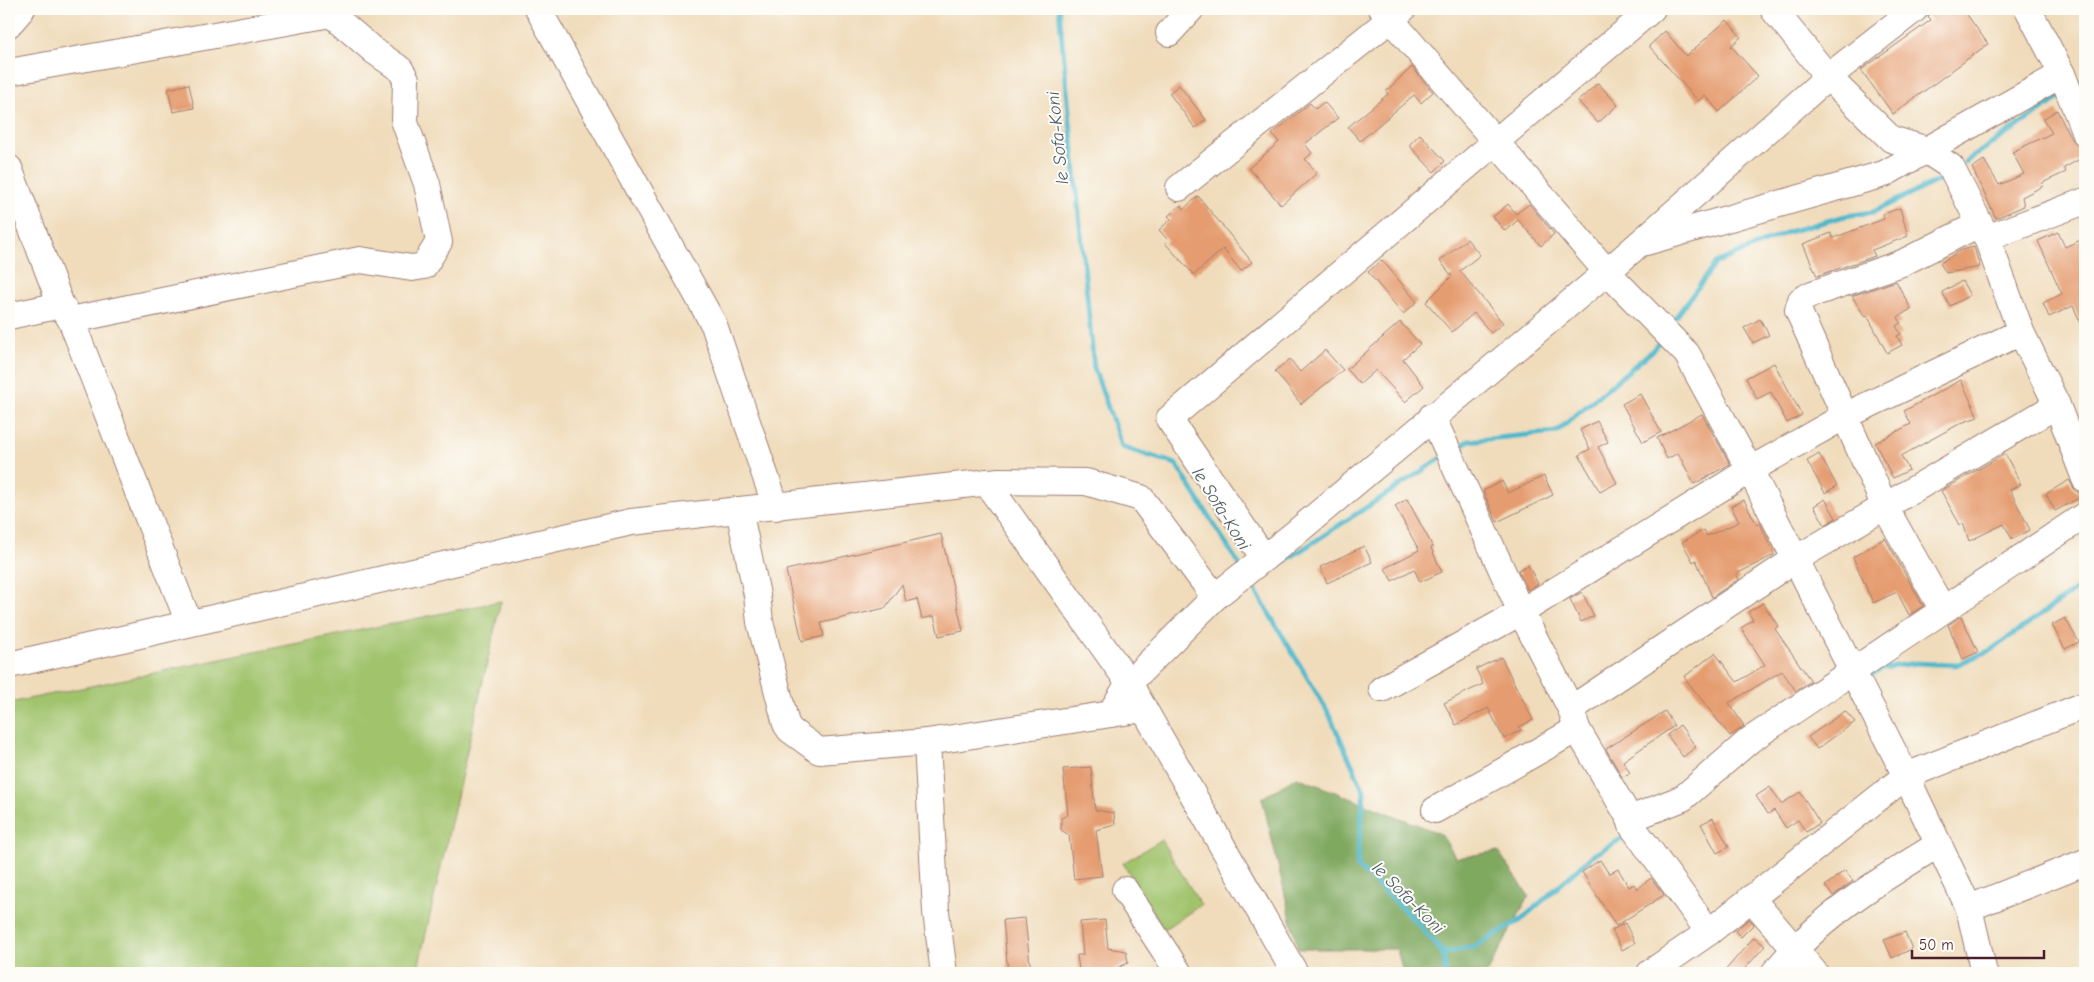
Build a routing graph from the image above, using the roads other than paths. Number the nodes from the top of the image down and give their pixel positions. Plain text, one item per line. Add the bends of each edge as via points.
1 (22, 9) edge
2 (538, 9) edge
3 (1191, 9) edge
4 (1652, 9) edge
5 (1773, 9) edge
6 (1915, 9) edge
7 (2028, 9) edge
8 (330, 11) edge
9 (1392, 12) edge
10 (9, 24) edge
11 (1169, 33) dead end
12 (9, 72) edge
13 (1828, 77) junction
14 (2066, 85) junction
15 (2085, 133) edge
16 (1494, 142) junction
17 (1924, 149) junction
18 (9, 168) edge
19 (1179, 188) dead end
20 (2085, 201) edge
21 (1983, 231) junction
22 (1639, 244) junction
23 (1607, 272) junction
24 (66, 313) junction
25 (9, 316) edge
26 (2022, 332) junction
27 (2057, 405) junction
28 (1432, 416) junction
29 (1845, 416) junction
30 (1750, 470) junction
31 (2085, 479) edge
32 (986, 482) junction
33 (776, 507) junction
34 (1885, 507) junction
35 (740, 510) junction
36 (2085, 516) edge
37 (1264, 558) junction
38 (1794, 560) junction
39 (1215, 597) junction
40 (1943, 610) junction
41 (1522, 612) junction
42 (189, 623) junction
43 (9, 665) edge
44 (1856, 680) junction
45 (1129, 683) junction
46 (1382, 689) dead end
47 (2085, 705) edge
48 (1144, 709) junction
49 (1110, 714) junction
50 (1574, 719) junction
51 (927, 742) junction
52 (1906, 776) junction
53 (1435, 810) dead end
54 (1634, 828) junction
55 (1939, 844) junction
56 (2085, 862) edge
57 (1125, 890) dead end
58 (1751, 898) junction
59 (1969, 908) junction
60 (1708, 932) junction
61 (1794, 949) junction
62 (944, 973) edge
63 (1179, 973) edge
64 (1294, 973) edge
65 (1650, 973) edge
66 (1774, 973) edge
67 (1814, 973) edge
68 (1984, 973) edge

1 - 10 street
2 - 33 street via 714,325
3 - 11 street
4 - 16 street
5 - 13 street
6 - 13 street
7 - 14 street
8 - 12 street
8 - 24 street via 374,51 400,69 406,79 404,123 427,184 439,242 424,266 412,268 360,260
9 - 16 street
9 - 19 street
13 - 17 street via 1891,139
13 - 22 street
14 - 15 street
14 - 17 street
16 - 23 street
16 - 37 street via 1169,419
17 - 21 street via 1952,167
17 - 22 street via 1884,174
18 - 24 street
20 - 21 street
21 - 26 street
21 - 29 street via 1801,300 1800,316
22 - 23 street
23 - 28 street
23 - 30 street via 1688,354
24 - 25 street
24 - 42 street
26 - 27 street
26 - 29 street
27 - 31 street
27 - 34 street
28 - 37 street
28 - 41 street
29 - 30 street
29 - 34 street
30 - 38 street
30 - 41 street
32 - 33 street
32 - 39 street via 1086,482 1141,498
32 - 45 street
33 - 35 street
34 - 38 street
34 - 40 street
35 - 42 street via 631,522
35 - 51 street via 760,622 790,730 820,751
36 - 40 street
37 - 39 street
38 - 44 street
38 - 50 street
39 - 45 street
40 - 44 street
41 - 46 street
41 - 50 street
42 - 43 street
44 - 52 street
44 - 54 street via 1750,740 1683,798
45 - 48 street
45 - 49 street
47 - 52 street
48 - 49 street
48 - 64 street
49 - 51 street
50 - 53 street
50 - 54 street
51 - 62 street via 936,912
52 - 55 street
52 - 58 street
54 - 60 street
55 - 59 street
55 - 61 street via 1864,890
56 - 59 street
57 - 63 street
58 - 60 street
58 - 61 street
59 - 68 street
60 - 65 street
61 - 66 street
61 - 67 street

